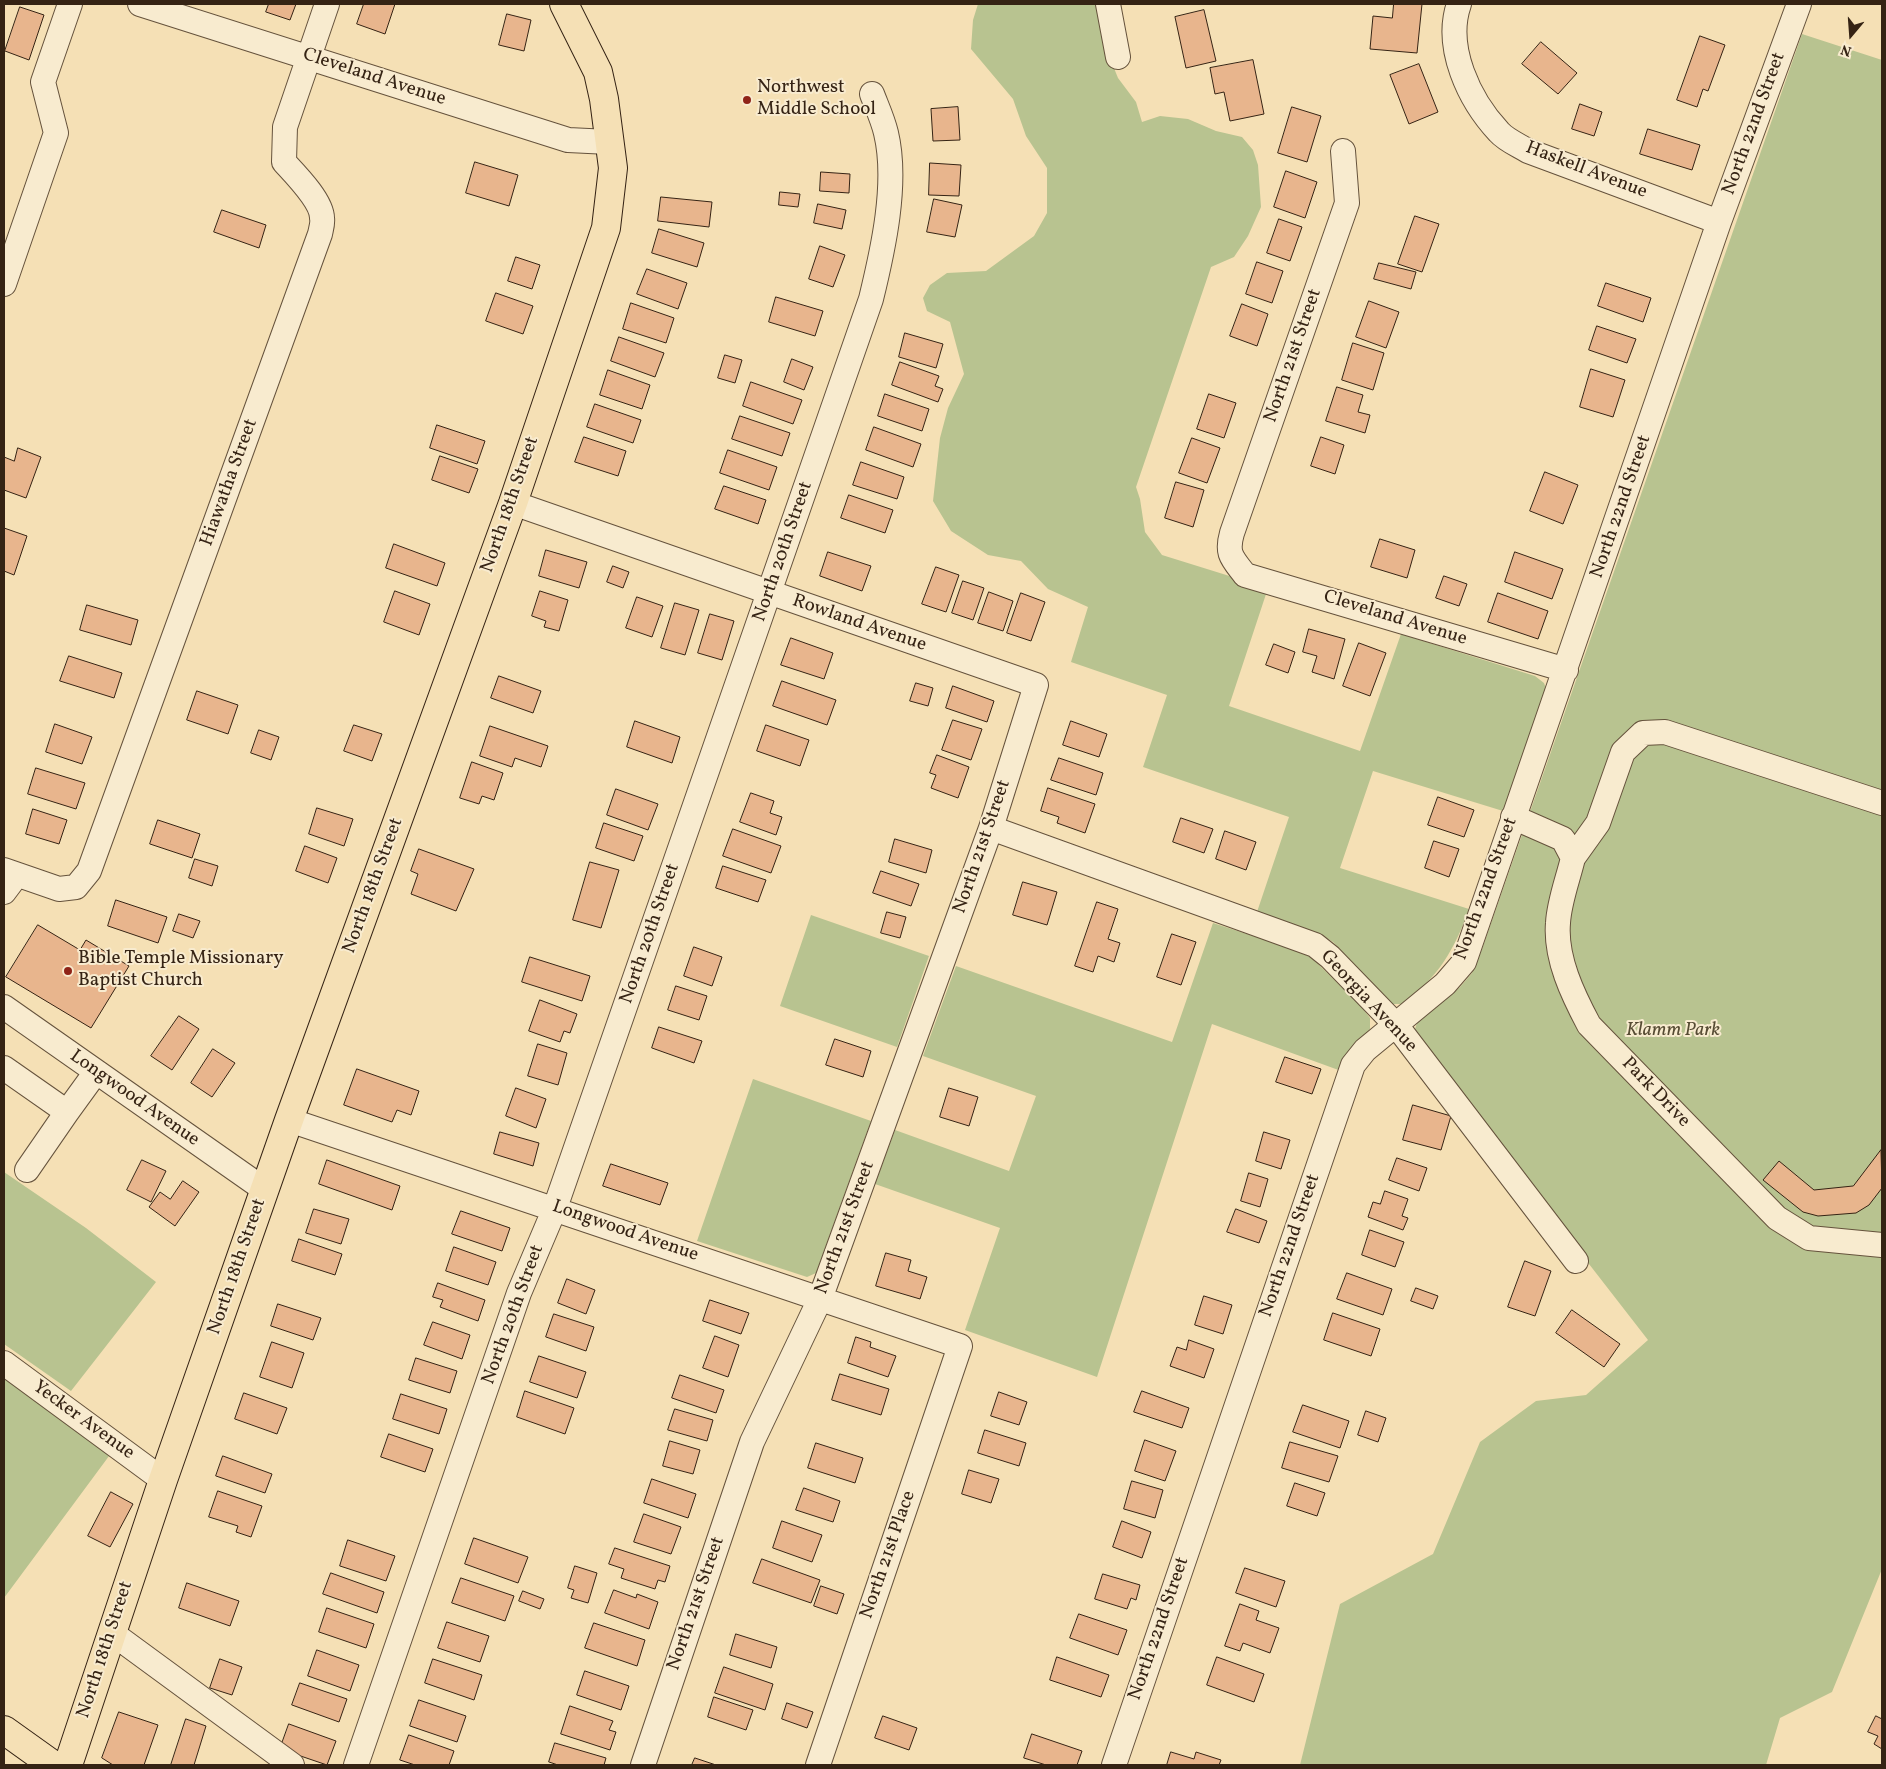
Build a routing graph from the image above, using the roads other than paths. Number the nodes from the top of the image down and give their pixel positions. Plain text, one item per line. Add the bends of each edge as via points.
1 (70, 4) edge
2 (140, 4) edge
3 (327, 4) edge
4 (564, 4) edge
5 (1108, 4) edge
6 (1459, 4) edge
7 (1799, 4) edge
8 (308, 56) junction
9 (1118, 56) dead end
10 (872, 94) dead end
11 (609, 142) junction
12 (1343, 151) dead end
13 (1719, 222) junction
14 (4, 284) edge
15 (513, 503) junction
16 (1232, 558) joint
17 (770, 594) junction
18 (1566, 670) junction
19 (1036, 685) joint
20 (1882, 803) edge
21 (1513, 817) junction
22 (990, 828) junction
23 (1573, 858) junction
24 (8, 879) edge
25 (4, 1007) edge
26 (1396, 1025) junction
27 (4, 1068) edge
28 (96, 1072) junction
29 (67, 1112) junction
30 (289, 1120) junction
31 (27, 1170) dead end
32 (265, 1190) junction
33 (555, 1208) junction
34 (1882, 1245) edge
35 (1576, 1261) dead end
36 (820, 1299) junction
37 (960, 1346) joint
38 (4, 1363) edge
39 (163, 1480) junction
40 (112, 1632) junction
41 (4, 1730) edge
42 (53, 1765) edge
43 (68, 1765) edge
44 (292, 1765) edge
45 (356, 1765) edge
46 (643, 1765) edge
47 (818, 1765) edge
48 (1114, 1765) edge

1 - 14 street via 43,82 56,134
2 - 8 street, Cleveland Avenue
3 - 8 street, Hiawatha Street
4 - 11 main road, North 18th Street via 598,72
5 - 9 street
6 - 13 street, Haskell Avenue via 1455,14 1456,54 1483,112 1500,133 1528,151
7 - 13 street, North 22nd Street
8 - 11 street, Cleveland Avenue via 568,140
8 - 24 street, Hiawatha Street via 286,128 284,162 305,185 323,216 320,234 89,871 76,887 59,889
10 - 17 street, North 20th Street via 886,134 889,175 885,243 871,299
11 - 15 main road, North 18th Street via 613,168 606,228
12 - 16 street, North 21st Street via 1347,203 1232,533 1228,547
13 - 18 street, North 22nd Street
15 - 17 street, Rowland Avenue
15 - 30 main road, North 18th Street
16 - 18 street, Cleveland Avenue via 1245,574
17 - 19 street, Rowland Avenue
17 - 33 street, North 20th Street
18 - 21 street, North 22nd Street
19 - 22 street, North 21st Street
20 - 23 street via 1665,732 1643,733 1623,752 1598,823
21 - 23 street via 1563,839
21 - 26 street, North 22nd Street via 1464,962 1445,984
22 - 26 street, Georgia Avenue via 1315,945
22 - 36 street, North 21st Street
23 - 34 street, Park Drive via 1558,923 1562,964 1572,994 1589,1025 1777,1218 1809,1238
25 - 28 street, Longwood Avenue
26 - 35 street, Georgia Avenue
26 - 48 street, North 22nd Street via 1353,1065 1345,1085
27 - 29 street
28 - 29 street
28 - 32 street, Longwood Avenue
29 - 31 street
30 - 32 main road, North 18th Street
30 - 33 street, Longwood Avenue
32 - 39 main road, North 18th Street
33 - 36 street, Longwood Avenue
33 - 45 street, North 20th Street via 519,1293
36 - 37 street, Longwood Avenue
36 - 46 street, North 21st Street via 752,1442
37 - 47 street, North 21st Place
38 - 39 street, Yecker Avenue
39 - 40 main road, North 18th Street
40 - 43 main road, North 18th Street
40 - 44 street
41 - 42 main road

